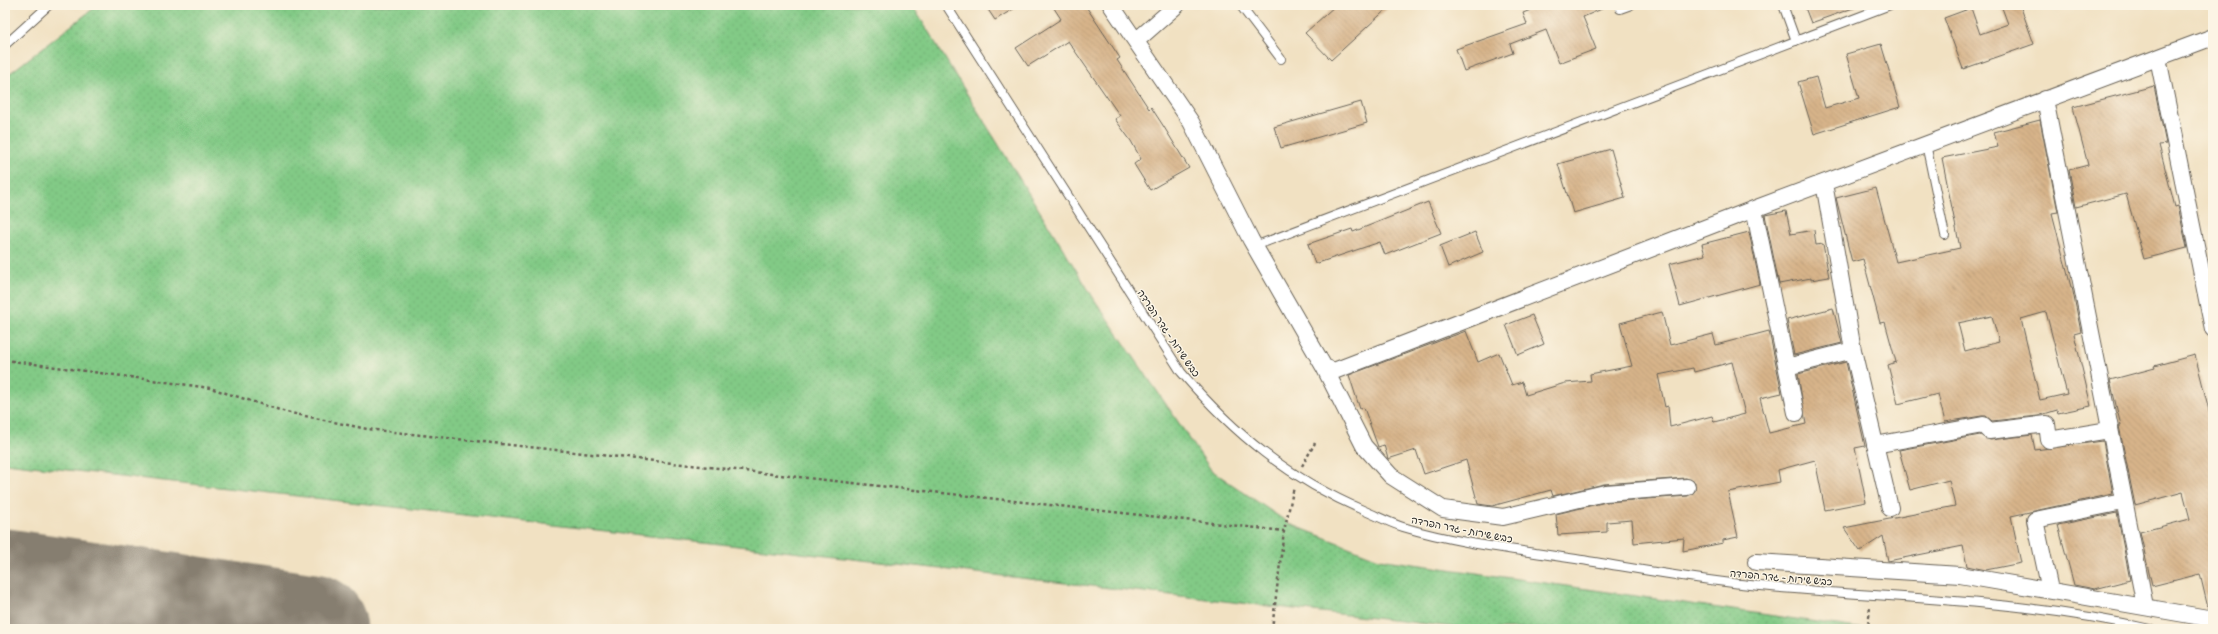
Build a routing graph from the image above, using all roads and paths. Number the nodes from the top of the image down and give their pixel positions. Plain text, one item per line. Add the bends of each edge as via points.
1 (49, 5) edge
2 (946, 5) edge
3 (1111, 5) edge
4 (1177, 5) edge
5 (1240, 5) edge
6 (1631, 5) edge
7 (1782, 5) edge
8 (1890, 5) edge
9 (1620, 9) dead end
10 (2213, 37) edge
11 (1136, 41) junction
12 (1796, 41) junction
13 (5, 45) edge
14 (2158, 58) junction
15 (1280, 59) dead end
16 (2045, 99) junction
17 (1926, 144) junction
18 (1824, 183) junction
19 (1754, 209) junction
20 (1945, 234) dead end
21 (1255, 246) junction
22 (2213, 329) edge
23 (1853, 350) junction
24 (5, 360) edge
25 (1324, 367) junction
26 (1787, 367) junction
27 (1796, 413) dead end
28 (2109, 430) junction
29 (1315, 443) dead end
30 (1875, 445) junction
31 (1297, 476) junction
32 (1687, 487) dead end
33 (2123, 502) junction
34 (1890, 508) dead end
35 (1284, 531) junction
36 (1756, 562) dead end
37 (2050, 590) junction
38 (1871, 594) junction
39 (2145, 606) junction
40 (2213, 619) edge
41 (1272, 629) edge
42 (1868, 629) edge
43 (2150, 629) edge

1 - 13 lane
2 - 31 lane, כביש שירות - גדר הפרדה via 1181,372 1210,406 1242,437
3 - 11 street
4 - 11 street
5 - 15 lane
6 - 9 lane
7 - 12 lane
8 - 12 lane
10 - 14 street
11 - 21 street via 1191,122
12 - 21 lane
14 - 16 street
14 - 22 street
16 - 17 street
16 - 28 street
17 - 18 street
17 - 20 lane
18 - 19 street
18 - 23 street
19 - 25 street via 1350,366 1334,371
19 - 26 street
21 - 25 street
23 - 26 street
23 - 30 street
24 - 35 path via 210,388 286,412 367,428
25 - 32 street via 1364,446 1391,476 1443,509 1503,517 1605,493
26 - 27 street
28 - 30 street via 2049,440 2047,424 1989,431 1983,425
28 - 33 street
29 - 31 path
30 - 34 street
31 - 35 path
31 - 38 lane, כביש שירות - גדר הפרדה via 1342,501 1402,526 1466,542 1750,585
33 - 37 street via 2035,520
33 - 39 street
35 - 41 path
36 - 37 street via 1960,575
37 - 39 street
38 - 42 path
38 - 43 lane, כביש שירות - גדר הפרדה via 1954,599 2064,612
39 - 40 street

